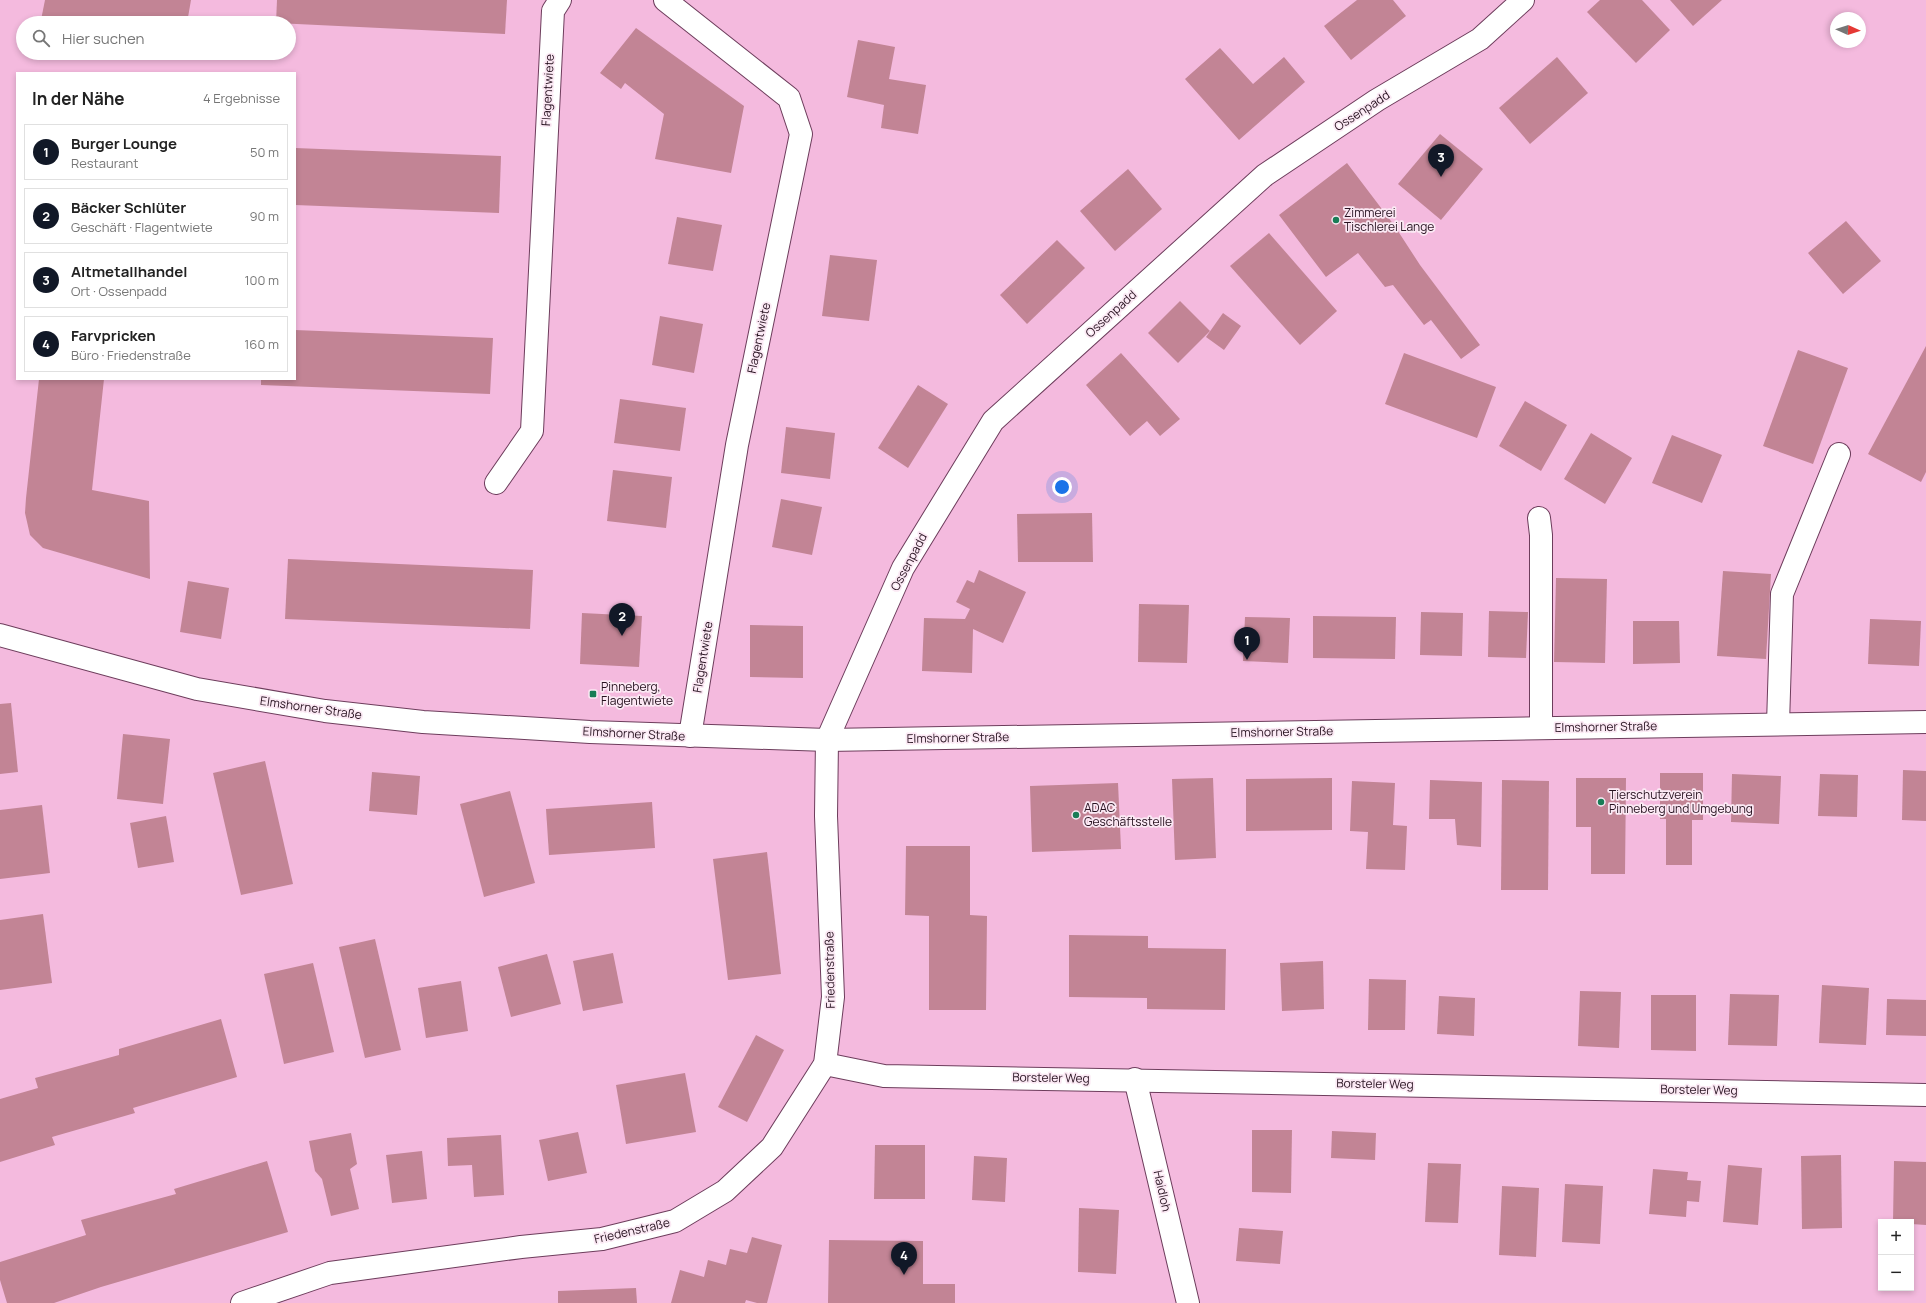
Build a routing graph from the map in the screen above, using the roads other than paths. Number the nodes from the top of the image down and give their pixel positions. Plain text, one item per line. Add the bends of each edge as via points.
1 (560, 0) edge
2 (665, 0) edge
3 (1523, 0) edge
4 (1839, 454) dead end
5 (496, 483) dead end
6 (1539, 518) dead end
7 (0, 635) edge
8 (1926, 722) edge
9 (1778, 724) junction
10 (1541, 728) junction
11 (690, 736) junction
12 (827, 740) junction
13 (825, 1064) junction
14 (1135, 1079) junction
15 (1926, 1095) edge
16 (242, 1303) edge
17 (1188, 1303) edge

1 - 5 street, Flagentwiete via 553,10 532,431
2 - 11 street, Flagentwiete via 789,98 801,134 737,445
3 - 12 street, Ossenpadd via 1480,39 1377,100 1265,175 993,421 903,568
4 - 9 street via 1782,594
6 - 10 street
7 - 11 street, Elmshorner Straße via 197,689 325,711 423,722
8 - 9 street, Elmshorner Straße
9 - 10 street, Elmshorner Straße
10 - 12 street, Elmshorner Straße
11 - 12 street, Elmshorner Straße
12 - 13 street, Friedenstraße via 826,816 832,997
13 - 14 street, Borsteler Weg via 884,1076
13 - 16 street, Friedenstraße via 772,1147 726,1191 675,1221 602,1239 521,1247 330,1273
14 - 15 street, Borsteler Weg
14 - 17 street, Haidloh

